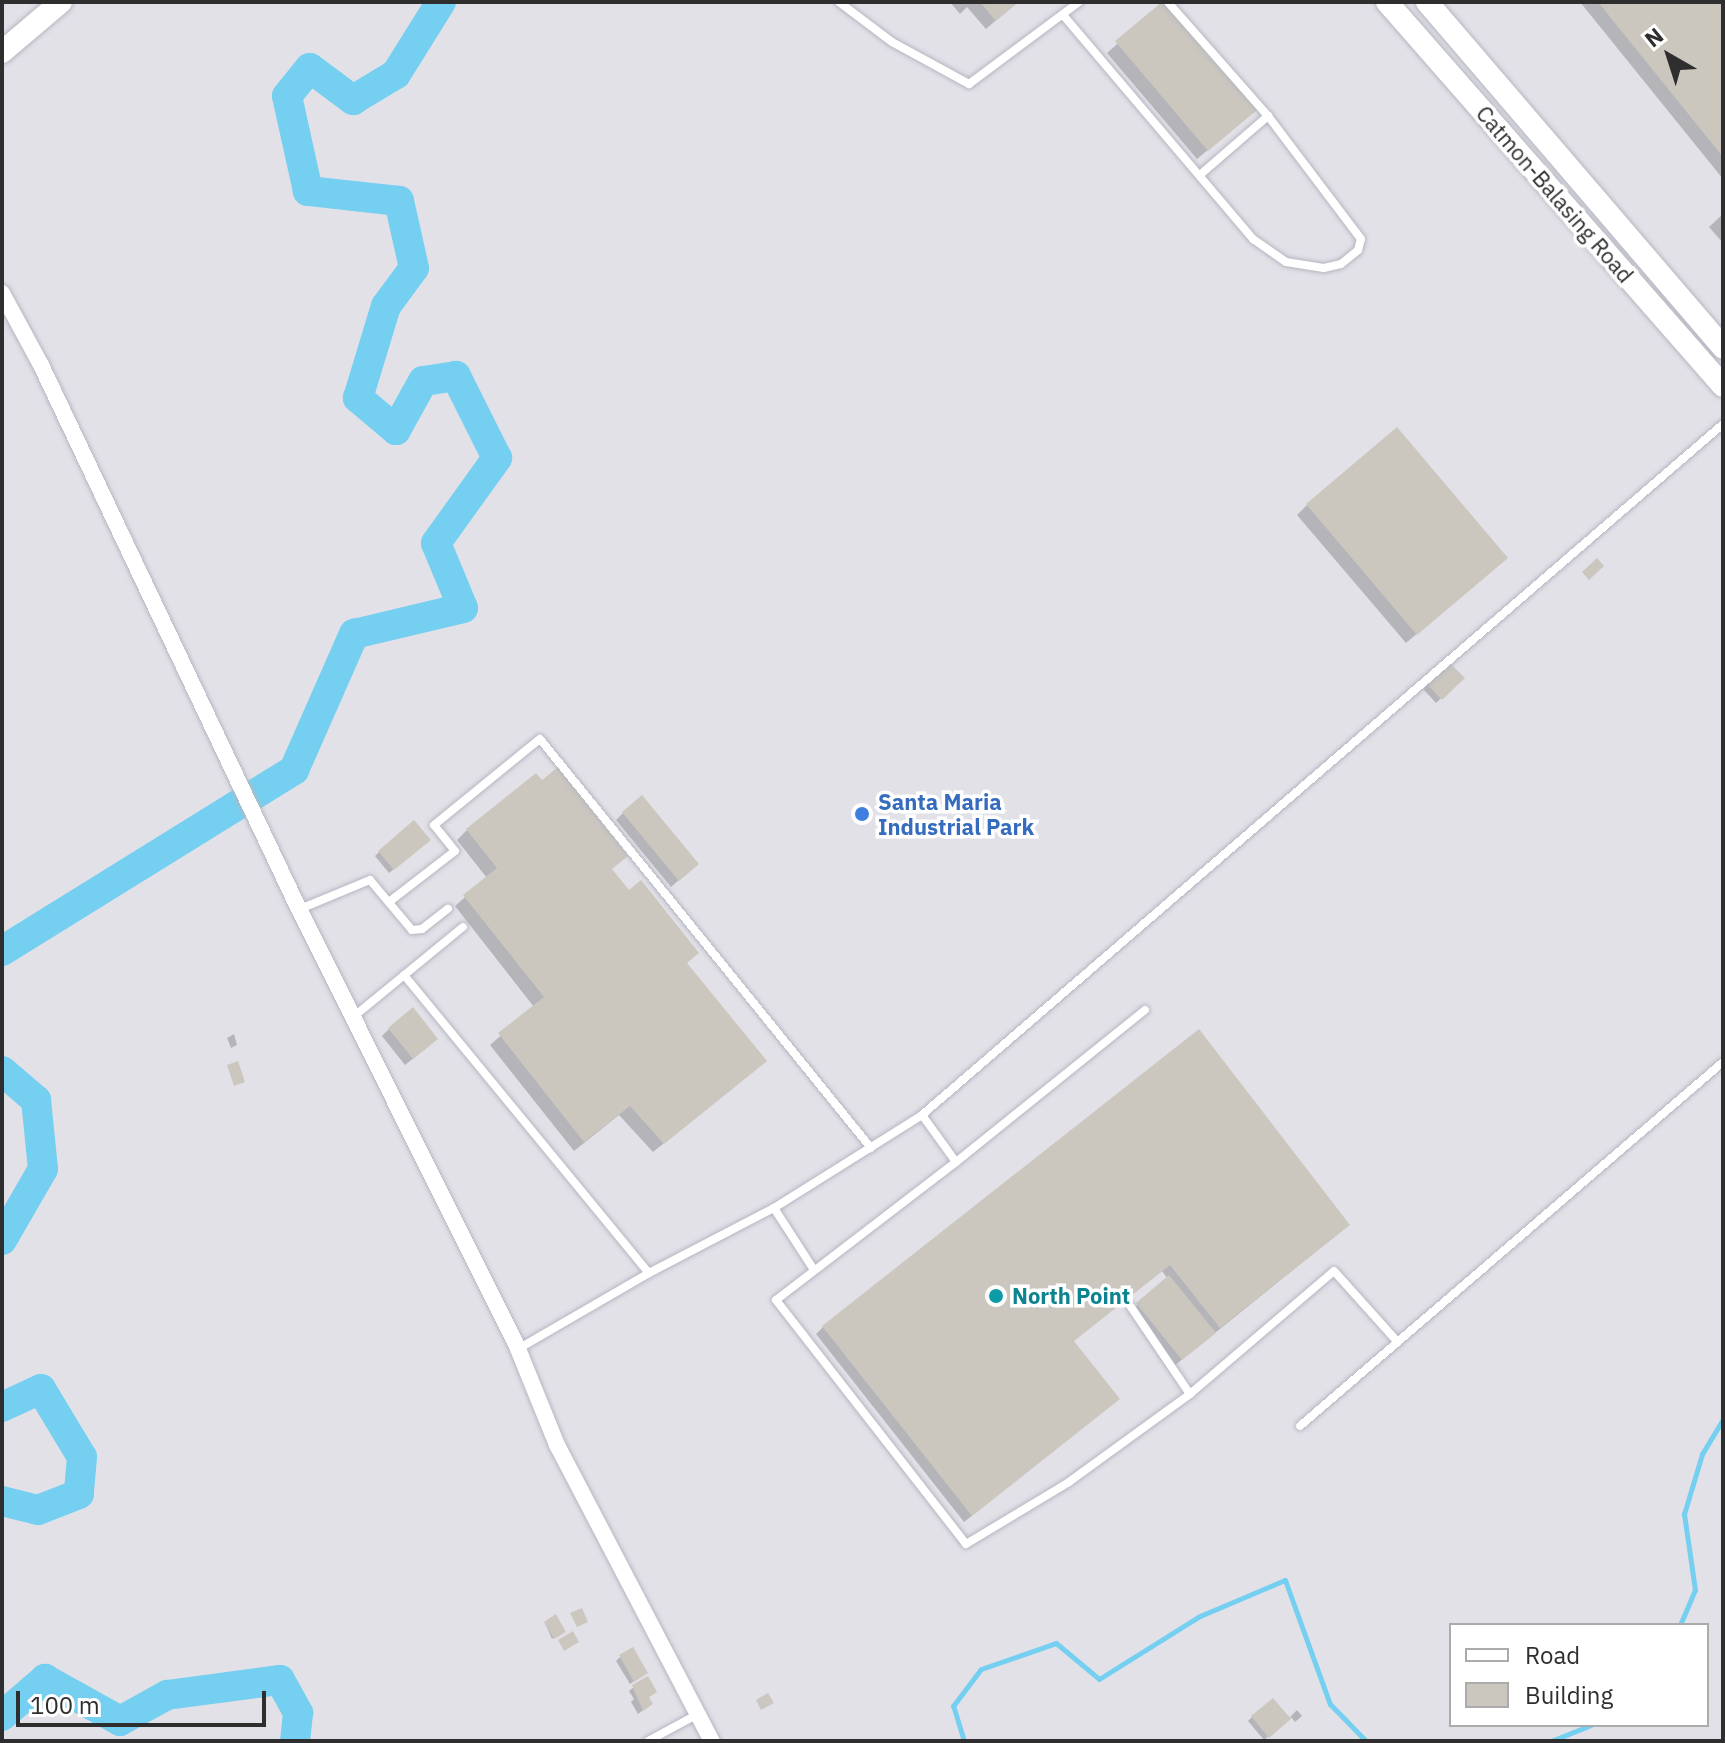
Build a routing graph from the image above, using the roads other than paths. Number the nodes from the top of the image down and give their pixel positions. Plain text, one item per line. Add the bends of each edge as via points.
1 (61, 2) edge
2 (839, 2) edge
3 (1079, 2) edge
4 (1168, 2) edge
5 (1387, 2) edge
6 (1427, 2) edge
7 (1063, 15) junction
8 (2, 52) edge
9 (1268, 116) junction
10 (1201, 174) junction
11 (2, 293) edge
12 (1723, 347) edge
13 (1723, 386) edge
14 (1723, 424) edge
15 (389, 902) junction
16 (300, 909) junction
17 (448, 909) dead end
18 (463, 927) dead end
19 (404, 975) junction
20 (1145, 1010) dead end
21 (353, 1017) junction
22 (1723, 1062) edge
23 (922, 1115) junction
24 (871, 1148) junction
25 (956, 1162) junction
26 (774, 1208) junction
27 (814, 1270) junction
28 (649, 1273) junction
29 (1131, 1307) dead end
30 (1396, 1340) junction
31 (518, 1349) junction
32 (1190, 1394) junction
33 (1300, 1426) dead end
34 (698, 1714) junction
35 (651, 1740) edge
36 (712, 1741) edge

1 - 8 street
2 - 7 lane via 892,42 969,84
3 - 7 lane
4 - 9 lane
5 - 13 street, Catmon-Balasing Road
6 - 12 street, Catmon-Balasing Road
7 - 10 lane
9 - 10 lane
9 - 10 lane via 1361,239 1358,250 1341,264 1324,268 1286,262 1253,239
11 - 16 street
14 - 23 lane
15 - 16 lane via 370,880
15 - 17 lane via 417,931
15 - 24 lane via 455,851 434,825 540,739
16 - 21 street
18 - 19 lane
19 - 21 lane
19 - 28 lane
20 - 25 lane
21 - 31 street
22 - 30 lane
23 - 24 lane
23 - 25 lane
24 - 26 lane
25 - 27 lane
26 - 27 lane
26 - 28 lane
27 - 32 lane via 776,1300 966,1544 1069,1482
28 - 31 lane
29 - 32 lane
30 - 32 lane via 1334,1271
30 - 33 lane
31 - 34 street via 557,1445
34 - 35 lane
34 - 36 street

